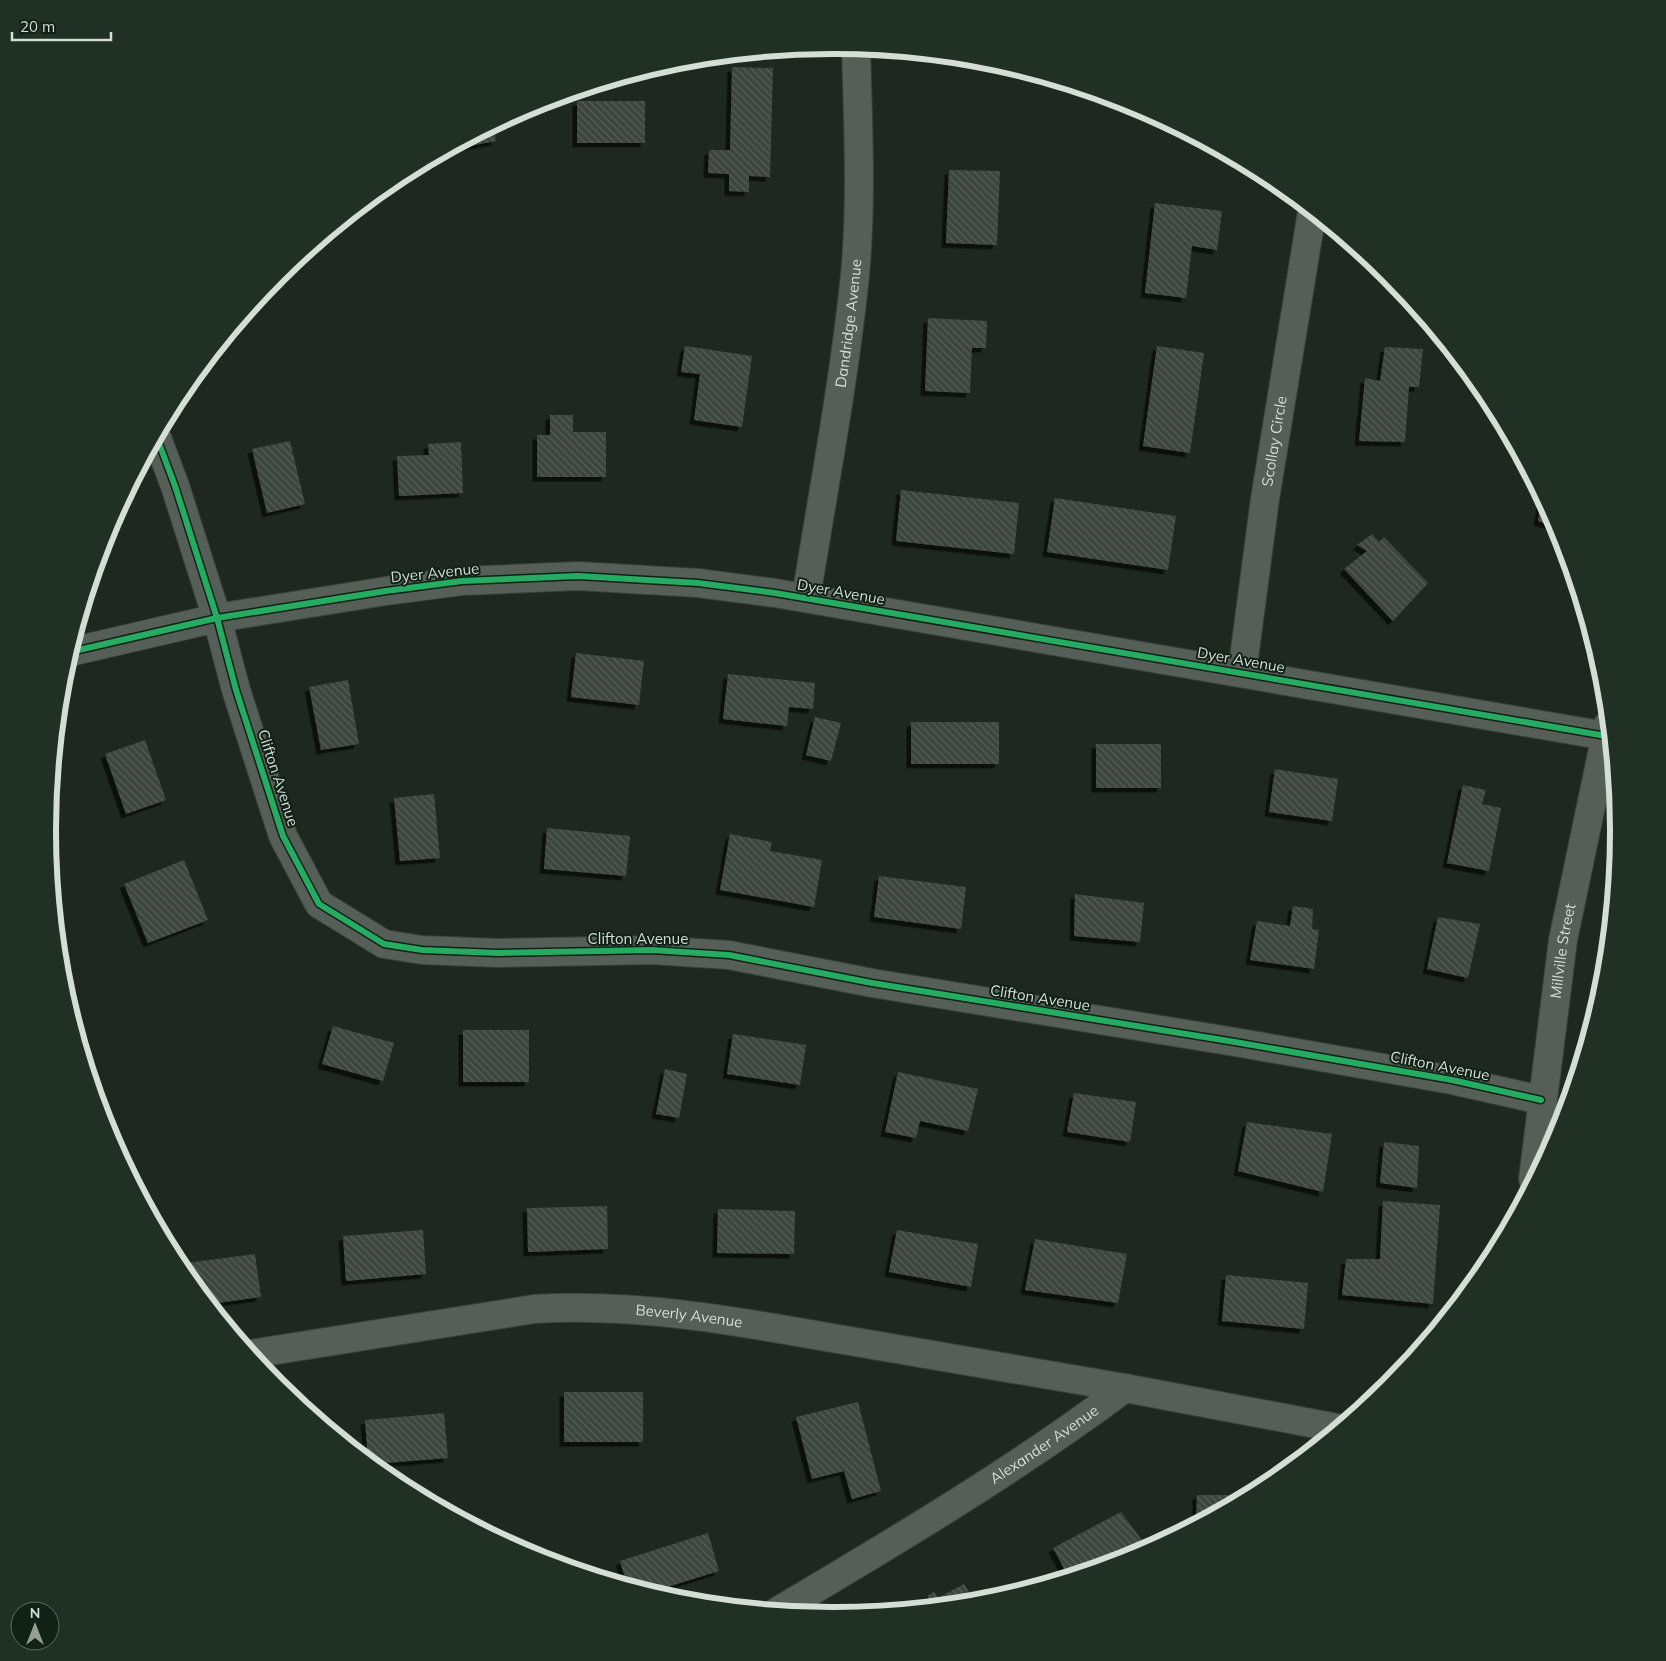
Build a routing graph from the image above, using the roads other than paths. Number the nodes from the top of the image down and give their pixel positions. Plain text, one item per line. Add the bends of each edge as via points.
1 (856, 54) edge
2 (1311, 218) edge
3 (159, 444) edge
4 (806, 598) junction
5 (217, 618) junction
6 (78, 650) edge
7 (1242, 673) junction
8 (1603, 729) edge
9 (1604, 742) edge
10 (1541, 1100) junction
11 (1535, 1164) edge
12 (258, 1353) edge
13 (1125, 1388) junction
14 (1330, 1427) edge
15 (785, 1606) edge

1 - 4 street, Dandridge Avenue via 859,158 855,273 846,350
2 - 7 street, Scollay Circle
3 - 5 street, Clifton Avenue
4 - 5 street, Dyer Avenue via 698,583 578,576 462,581
4 - 7 street, Dyer Avenue
5 - 6 street, Dyer Avenue
5 - 10 street, Clifton Avenue via 236,690 283,836 320,904 384,944 422,950 652,950 729,955 872,984 1443,1079
7 - 8 street, Dyer Avenue
9 - 10 street, Millville Street via 1562,940
10 - 11 street, Millville Street
12 - 13 street, Beverly Avenue via 534,1309 649,1310 764,1326
13 - 14 street
13 - 15 street, Alexander Avenue via 1060,1437

